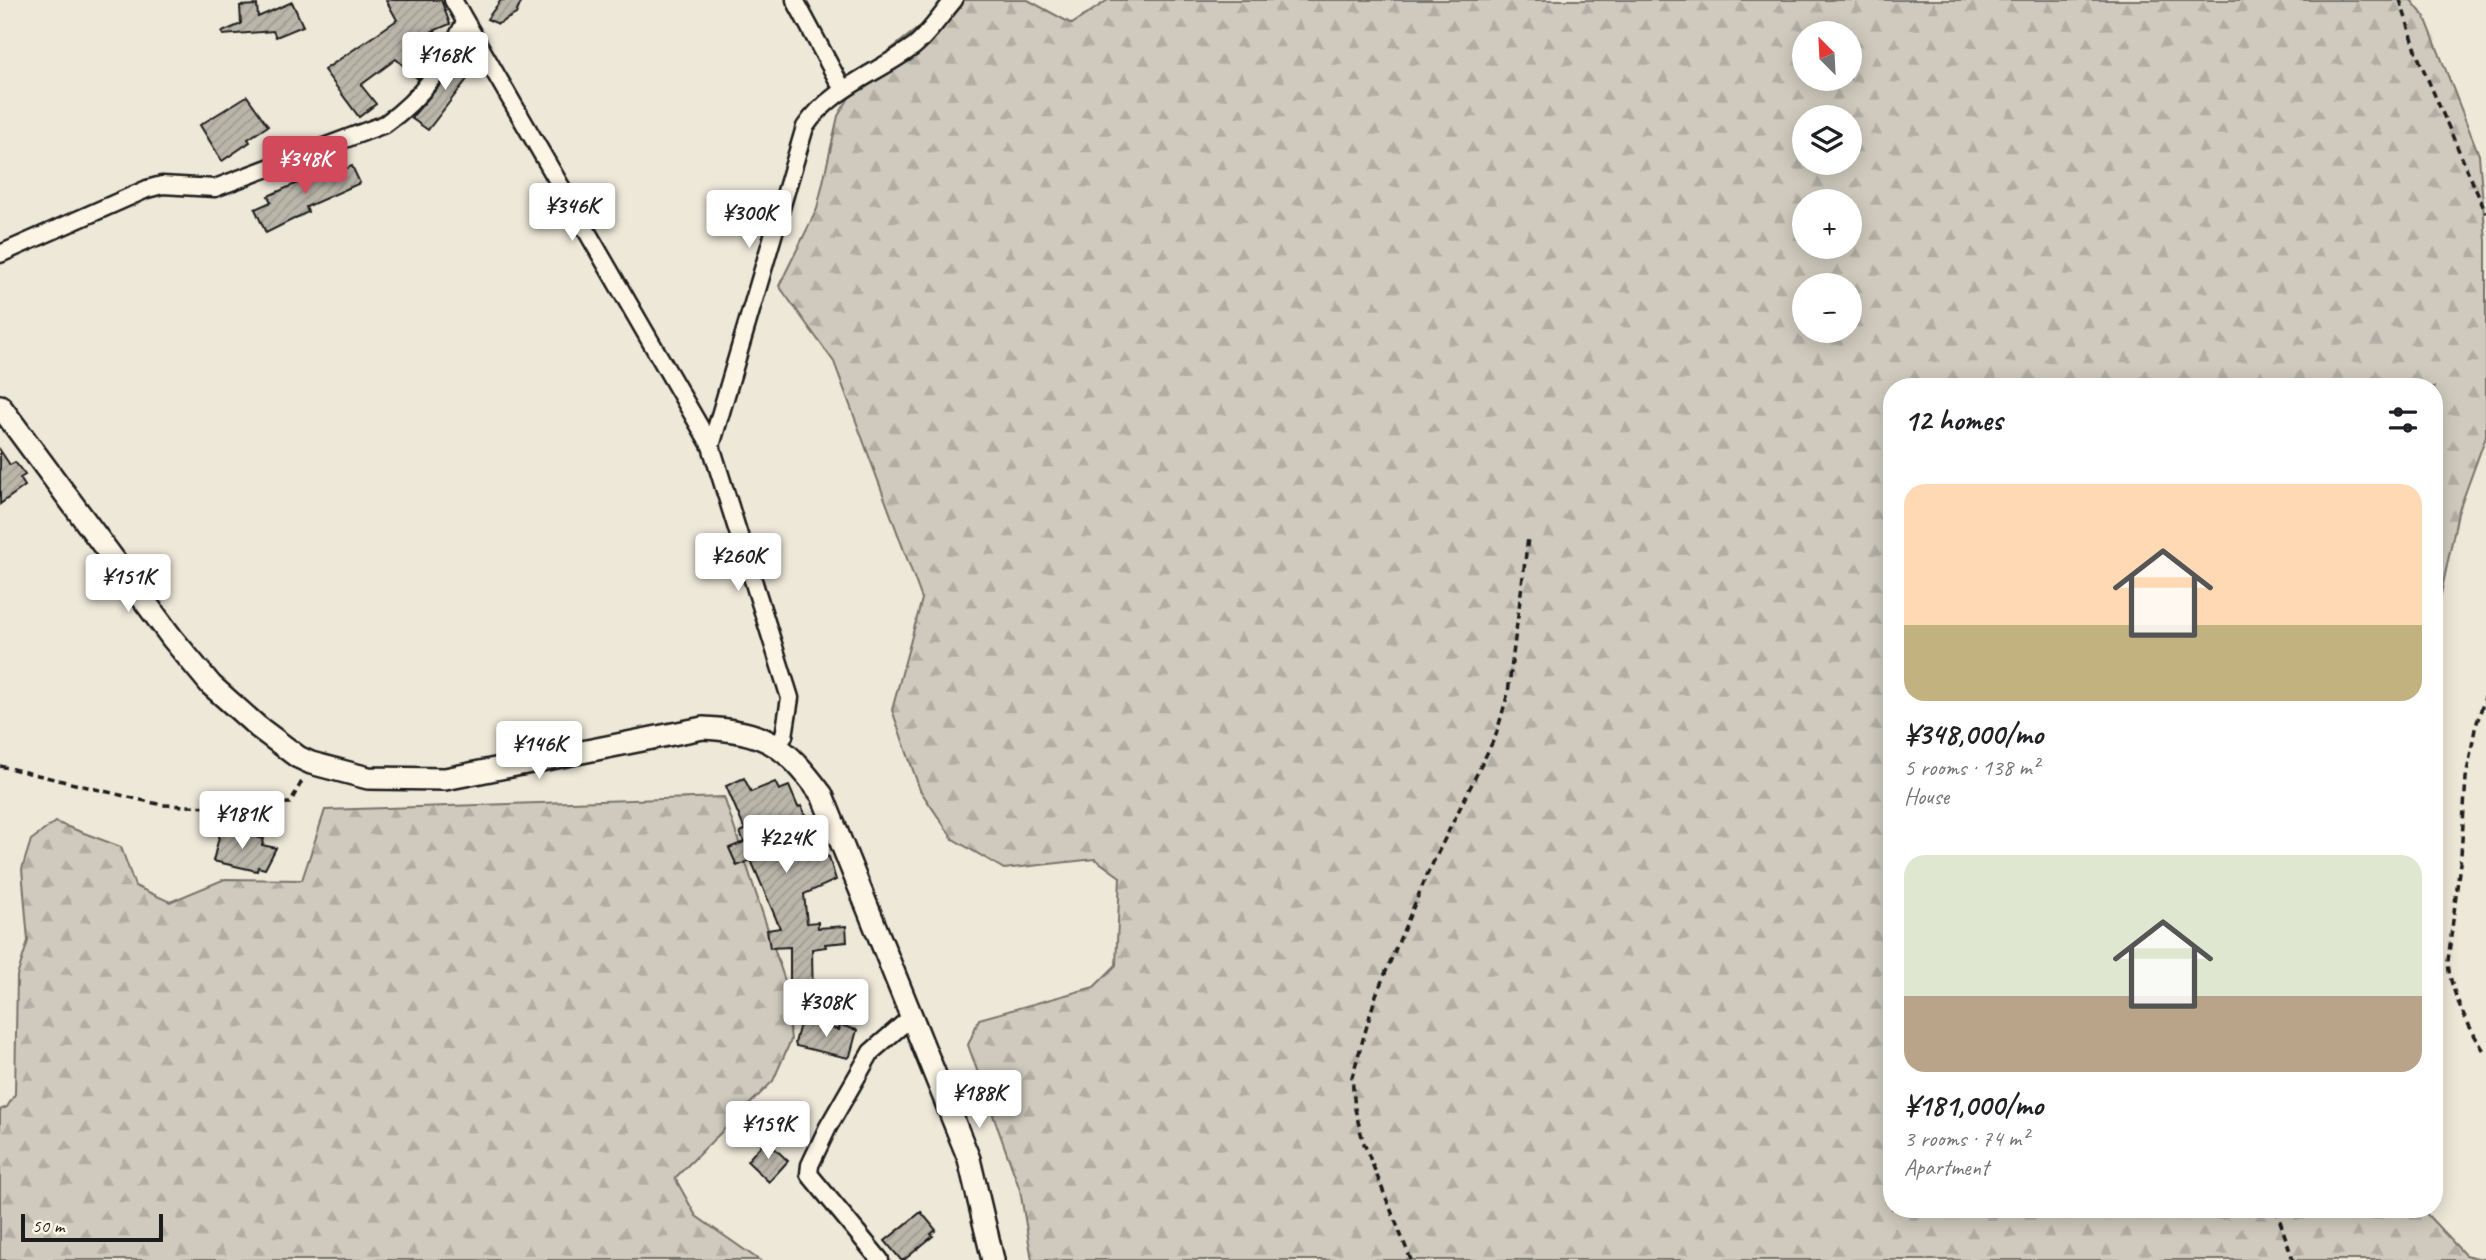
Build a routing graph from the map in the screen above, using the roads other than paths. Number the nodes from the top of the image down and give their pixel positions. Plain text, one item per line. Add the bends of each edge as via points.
1 (453, 0) edge
2 (795, 0) edge
3 (954, 0) edge
4 (465, 22) junction
5 (843, 90) junction
6 (0, 254) edge
7 (0, 405) edge
8 (711, 446) junction
9 (777, 745) junction
10 (911, 1018) junction
11 (880, 1260) edge
12 (993, 1260) edge

1 - 4 street
2 - 5 street
3 - 5 street via 917,44
4 - 6 street via 429,84 385,124 215,188 162,185 147,189
4 - 8 street
5 - 8 street via 811,118 801,139
7 - 9 street via 211,685 258,727 311,763 368,778 445,779 703,727 738,730
8 - 9 street via 790,698 785,736
9 - 10 street via 802,767 822,795
10 - 11 street via 871,1052 828,1127 808,1174
10 - 12 street via 969,1159

